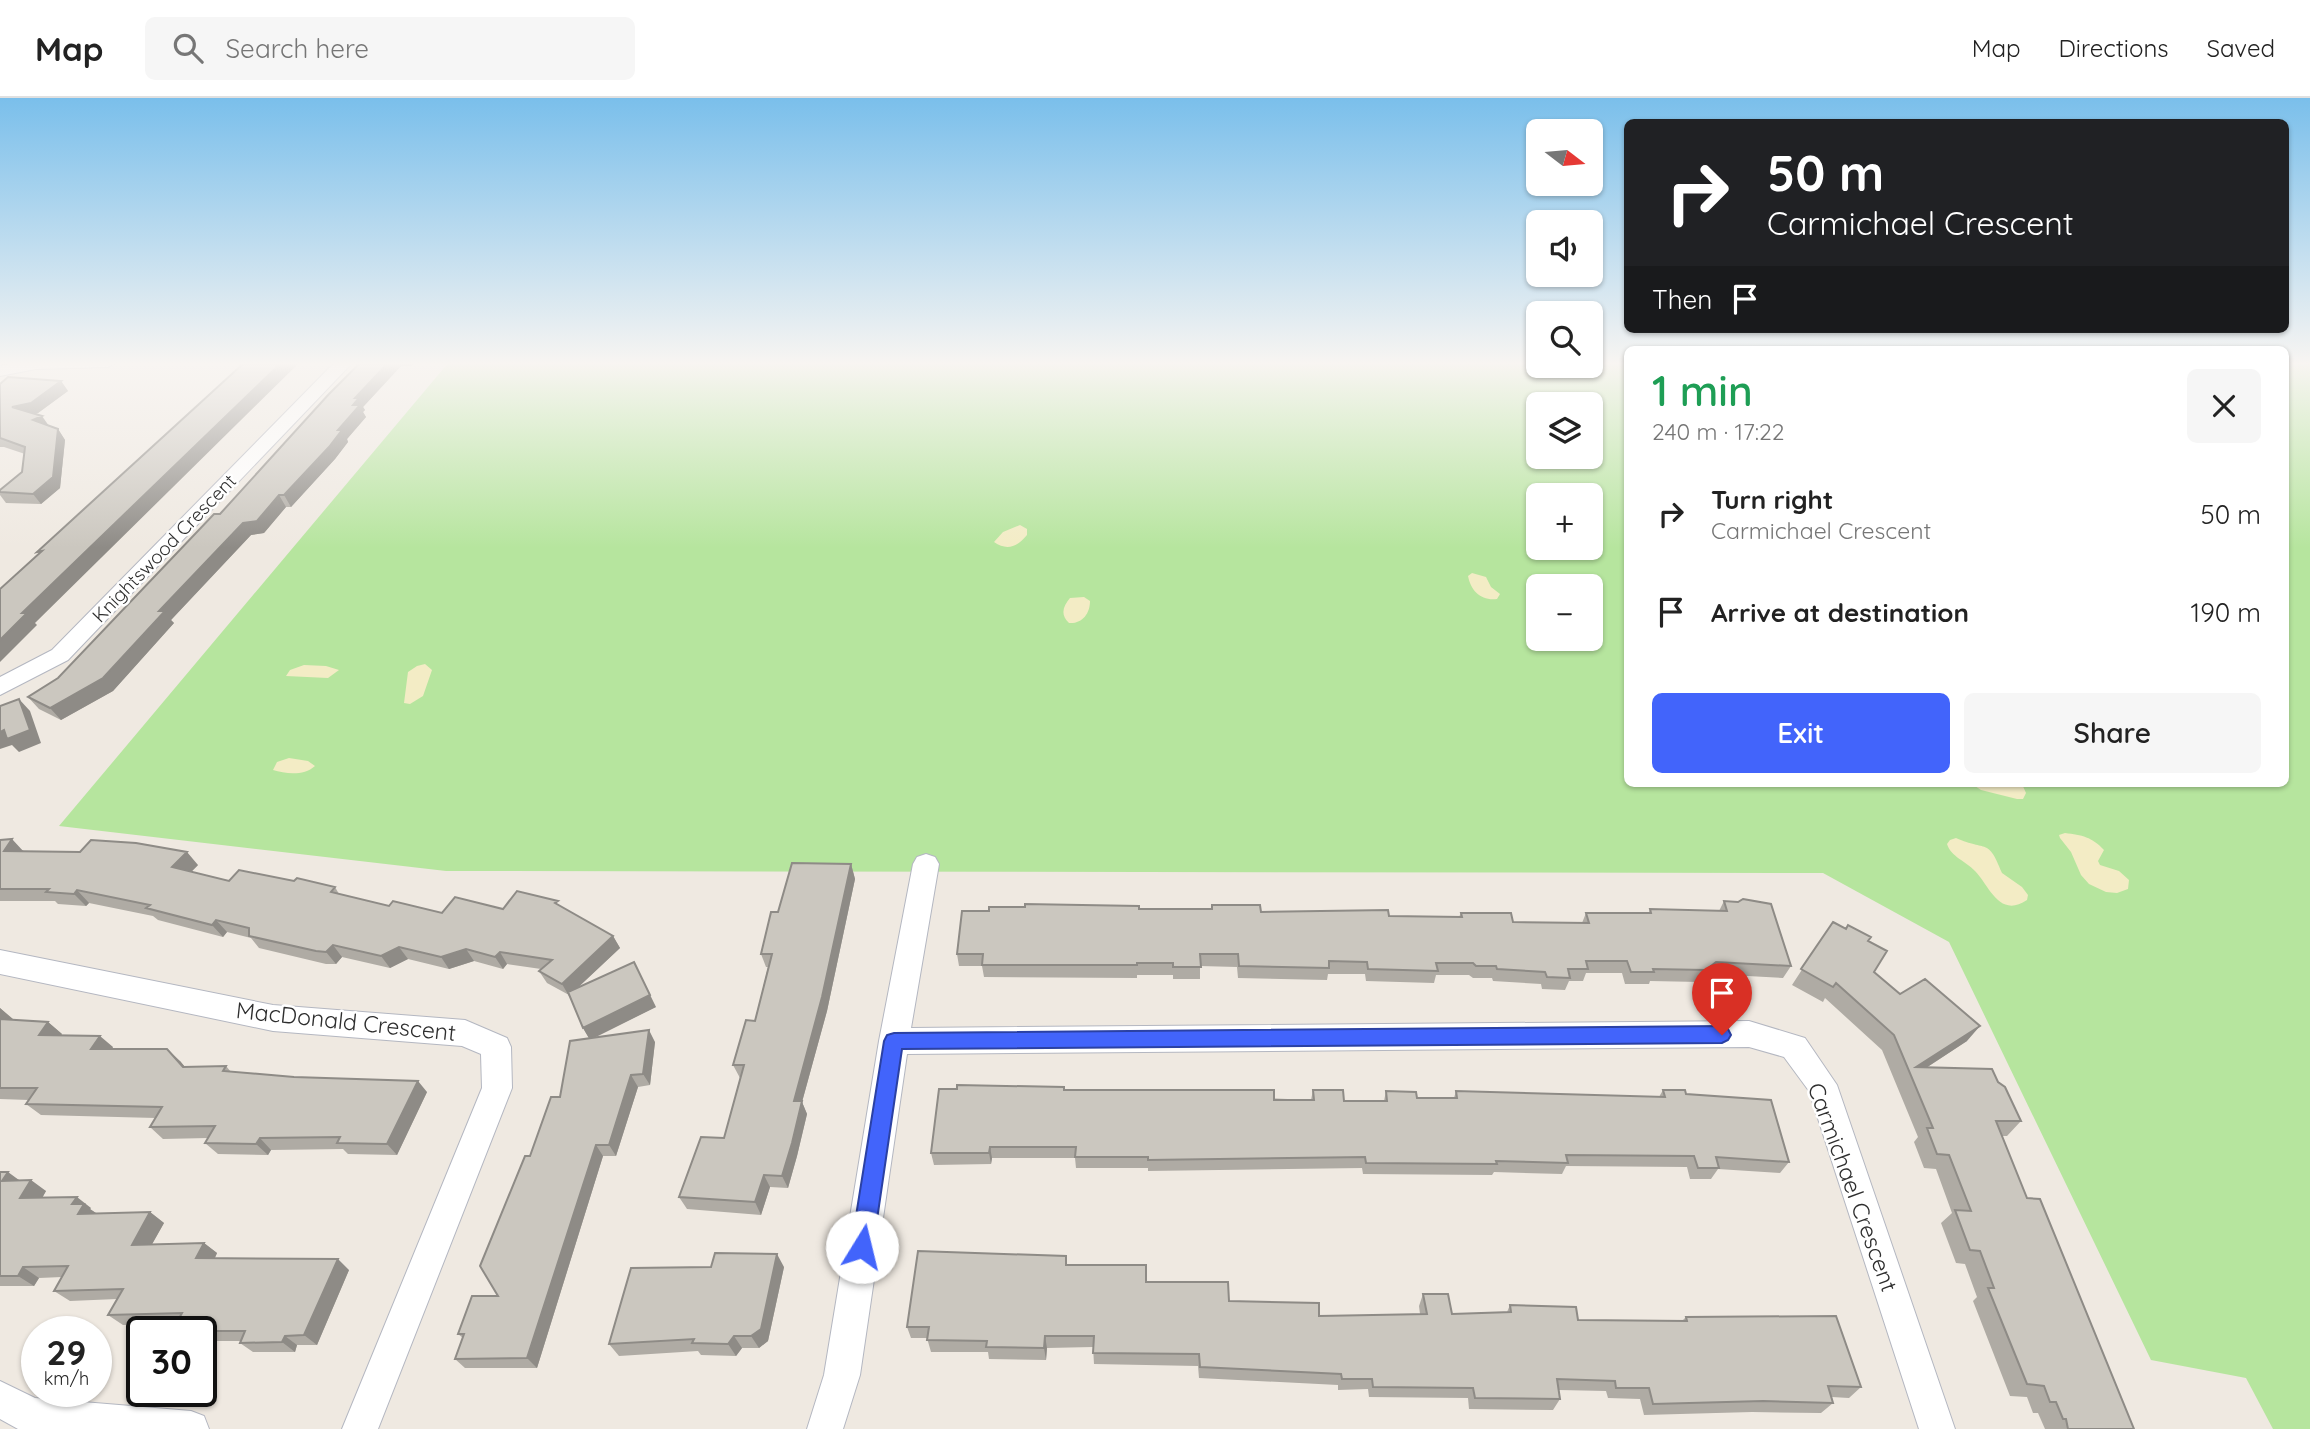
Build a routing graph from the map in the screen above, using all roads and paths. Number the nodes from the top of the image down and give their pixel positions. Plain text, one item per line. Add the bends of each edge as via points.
1 (284, 424) edge
2 (0, 687) edge
3 (926, 864) dead end
4 (0, 962) edge
5 (894, 1041) junction
6 (0, 1399) edge
7 (191, 1429) edge
8 (360, 1429) edge
9 (825, 1429) edge
10 (1937, 1429) edge

1 - 2 street, Knightswood Crescent via 60,655
3 - 5 street
4 - 8 street, MacDonald Crescent via 273,1018 464,1033 496,1046 497,1088
5 - 9 street via 842,1375
5 - 10 street, Carmichael Crescent via 1749,1034 1794,1048 1822,1085
6 - 7 street via 31,1416

